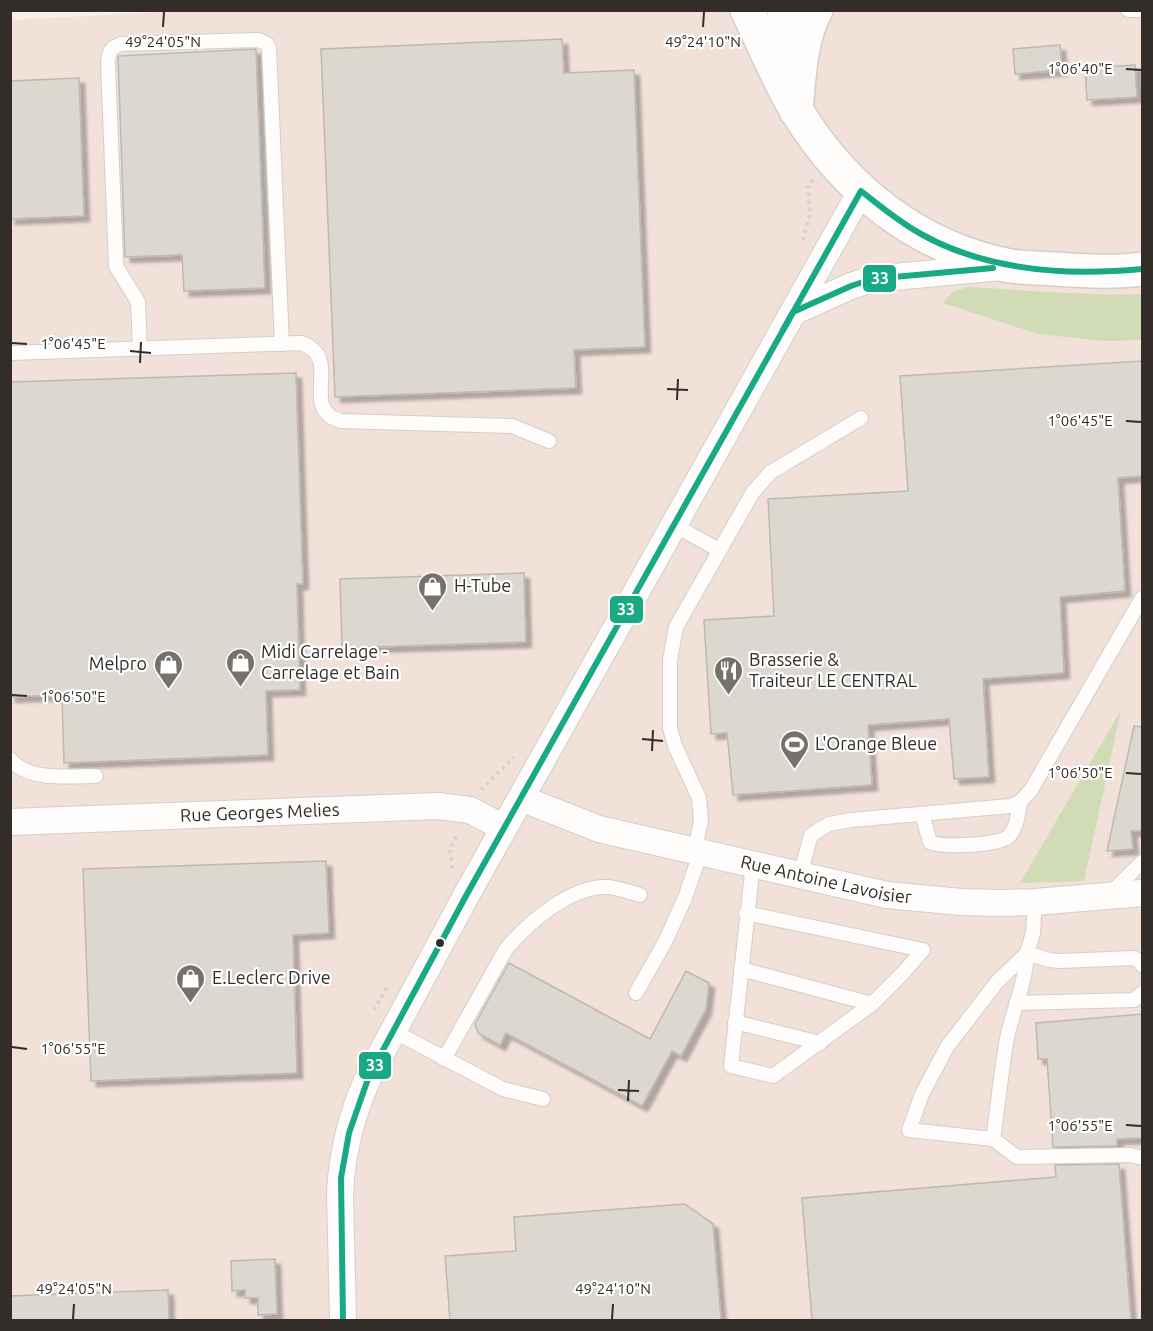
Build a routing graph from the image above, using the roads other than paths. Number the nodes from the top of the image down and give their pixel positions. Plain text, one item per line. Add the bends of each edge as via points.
1 (747, 10) edge
2 (784, 10) edge
3 (816, 10) edge
4 (1128, 10) edge
5 (1141, 10) edge
6 (797, 95) junction
7 (861, 191) junction
8 (1011, 266) junction
9 (1143, 269) edge
10 (793, 312) junction
11 (282, 344) junction
12 (140, 349) junction
13 (10, 353) edge
14 (861, 418) dead end
15 (549, 441) dead end
16 (674, 525) junction
17 (719, 550) junction
18 (1143, 598) edge
19 (10, 759) edge
20 (96, 776) dead end
21 (523, 796) junction
22 (1020, 802) junction
23 (922, 813) junction
24 (10, 822) edge
25 (504, 828) junction
26 (698, 850) junction
27 (1143, 862) edge
28 (753, 864) junction
29 (800, 875) junction
30 (1143, 893) edge
31 (640, 895) dead end
32 (1108, 896) junction
33 (1035, 902) junction
34 (746, 913) junction
35 (1027, 953) junction
36 (1143, 965) edge
37 (741, 969) junction
38 (636, 993) dead end
39 (1143, 993) edge
40 (1016, 1003) junction
41 (872, 1004) junction
42 (735, 1022) junction
43 (393, 1031) junction
44 (820, 1043) junction
45 (444, 1059) junction
46 (543, 1099) dead end
47 (993, 1139) junction
48 (1143, 1158) edge
49 (343, 1320) edge

1 - 6 main road
2 - 6 main road
3 - 6 main road via 807,35
4 - 5 lane
6 - 7 main road via 833,162
7 - 8 main road via 927,238
7 - 10 street
8 - 9 main road via 1122,272
8 - 10 street via 872,279
10 - 16 street
11 - 12 lane
11 - 12 lane via 267,44 259,40 121,44 109,51 108,63 116,266 138,302
11 - 15 lane via 301,343 318,353 324,411 341,422 512,426
12 - 13 lane
14 - 17 lane via 771,472 753,492
16 - 17 lane
16 - 21 street
17 - 26 lane via 675,627 671,650 670,728 700,807
18 - 22 lane via 1031,790
19 - 20 lane via 25,771 42,775
21 - 25 street
21 - 26 street, Rue Antoine Lavoisier via 599,829
22 - 23 lane
22 - 23 lane via 1012,831 999,841 935,845 930,842
23 - 29 lane via 851,820 824,827 811,835
24 - 25 street, Rue Georges Melies via 438,806 470,810
25 - 43 street
26 - 28 street, Rue Antoine Lavoisier
26 - 38 lane via 685,898
27 - 32 lane
28 - 29 street, Rue Antoine Lavoisier
28 - 34 lane
29 - 33 street, Rue Antoine Lavoisier via 887,895 961,902
30 - 32 street, Rue Antoine Lavoisier
31 - 45 lane via 596,887 573,894 530,924 506,949
32 - 33 street, Rue Antoine Lavoisier
33 - 35 lane
34 - 37 lane
34 - 41 lane via 922,950
35 - 36 lane via 1061,962 1133,958
35 - 40 lane
35 - 47 lane via 996,982 947,1047 922,1094 909,1130
37 - 41 lane
37 - 42 lane
39 - 40 lane via 1134,1000
40 - 47 lane
41 - 44 lane
42 - 44 lane
42 - 44 lane via 731,1066 773,1076
43 - 45 lane
43 - 49 street via 357,1103 341,1172
45 - 46 lane via 502,1089
47 - 48 lane via 1017,1157

